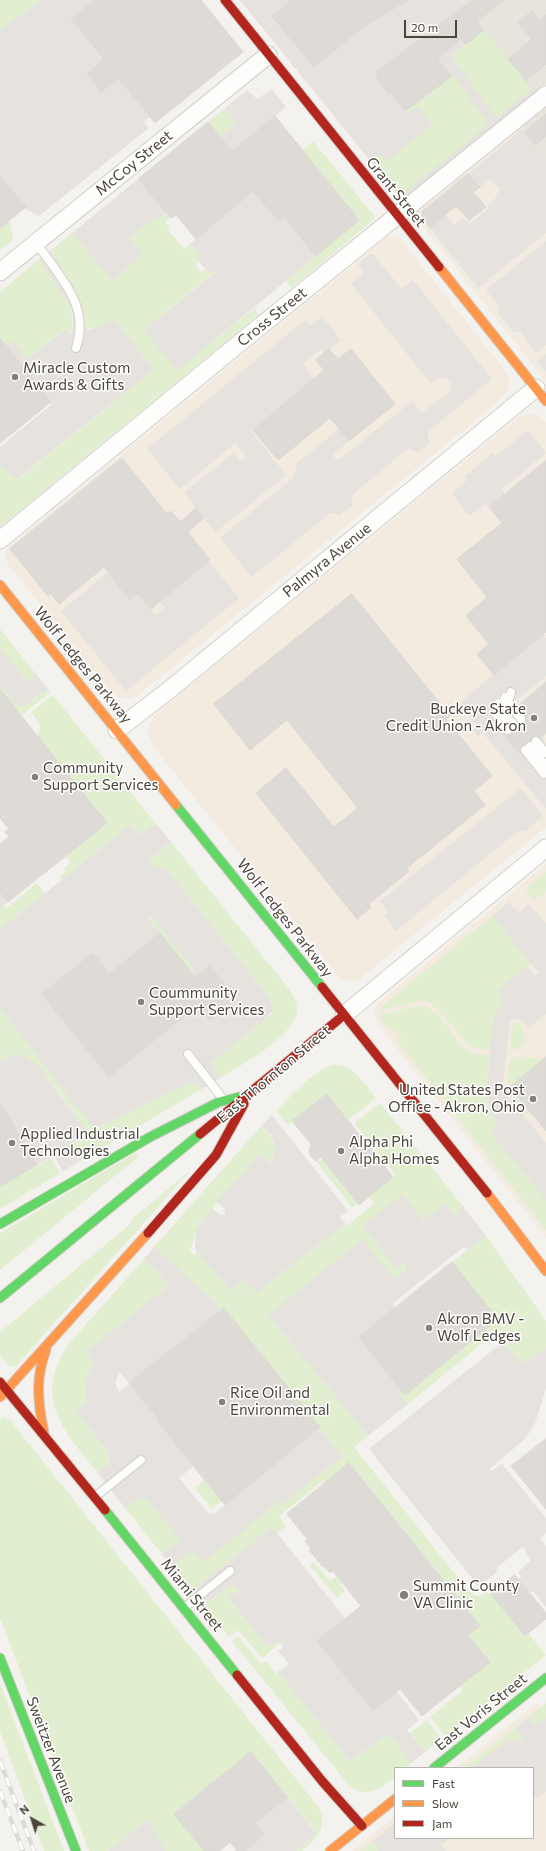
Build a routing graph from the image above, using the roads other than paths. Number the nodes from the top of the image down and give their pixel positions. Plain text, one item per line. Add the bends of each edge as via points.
1 (225, 0) edge
2 (268, 55) junction
3 (546, 96) edge
4 (398, 217) junction
5 (36, 243) junction
6 (0, 272) edge
7 (76, 348) dead end
8 (541, 394) edge
9 (0, 540) edge
10 (0, 585) edge
11 (498, 703) dead end
12 (521, 719) dead end
13 (117, 730) junction
14 (530, 746) junction
15 (546, 753) edge
16 (546, 766) edge
17 (544, 774) dead end
18 (546, 848) edge
19 (344, 1015) junction
20 (188, 1054) dead end
21 (250, 1094) junction
22 (225, 1101) junction
23 (0, 1224) edge
24 (546, 1271) edge
25 (0, 1298) edge
26 (51, 1341) junction
27 (0, 1382) edge
28 (4, 1390) edge
29 (0, 1396) edge
30 (44, 1434) junction
31 (140, 1460) dead end
32 (95, 1497) junction
33 (230, 1572) dead end
34 (184, 1608) junction
35 (0, 1658) edge
36 (546, 1678) edge
37 (435, 1767) edge
38 (394, 1800) edge
39 (362, 1826) junction
40 (76, 1851) edge
41 (330, 1851) edge

1 - 2 main road, Grant Street
2 - 4 main road, Grant Street
2 - 5 street, McCoy Street
3 - 4 street, Cross Street
4 - 8 main road, Grant Street
4 - 9 street, Cross Street
5 - 6 street, McCoy Street
5 - 7 lane via 65,284 77,308 80,328
8 - 13 street, Palmyra Avenue
10 - 13 main road, Wolf Ledges Parkway
11 - 12 lane via 495,713 511,728 502,704 508,695 508,702
13 - 19 main road, Wolf Ledges Parkway
14 - 15 lane
14 - 16 lane
14 - 17 lane
18 - 19 street, East Thornton Street
19 - 21 main road, East Thornton Street
19 - 24 main road, Wolf Ledges Parkway
20 - 22 lane
21 - 22 main road
21 - 25 main road, East Thornton Street
21 - 26 main road via 216,1156
22 - 23 main road via 150,1136
26 - 28 main road
26 - 30 main road via 38,1371 40,1414
27 - 28 main road, Miami Street
28 - 29 main road
28 - 30 main road, Miami Street
30 - 32 main road, Miami Street
31 - 32 lane
32 - 34 main road, Miami Street
33 - 34 lane
34 - 39 main road, Miami Street
35 - 40 main road, Sweitzer Avenue
36 - 37 main road, East Voris Street
38 - 39 main road
39 - 41 main road

